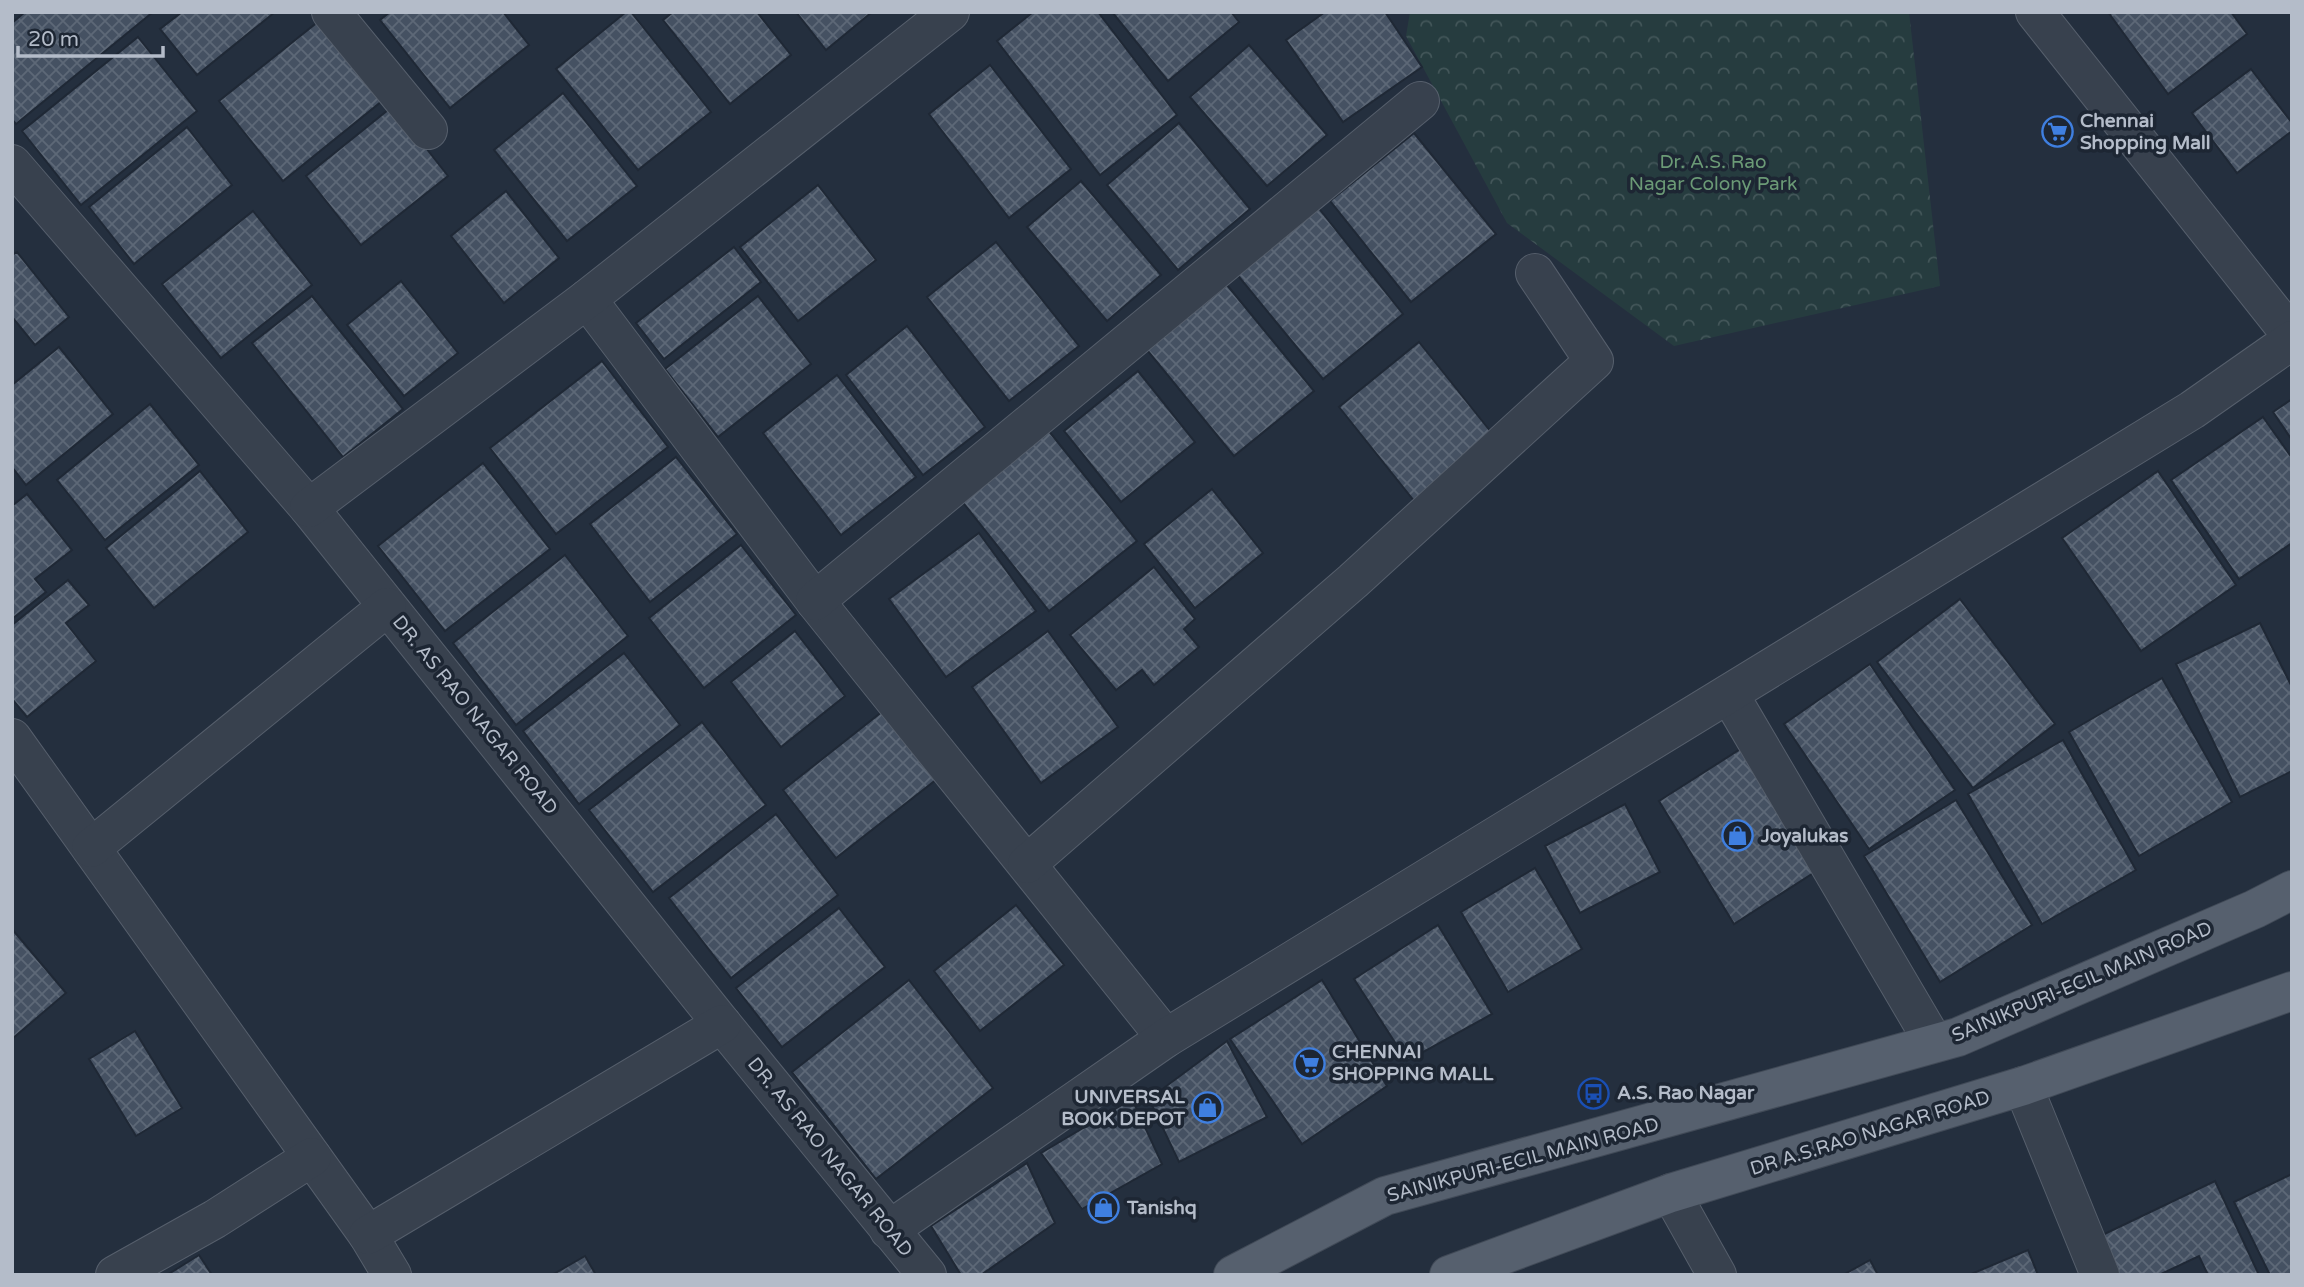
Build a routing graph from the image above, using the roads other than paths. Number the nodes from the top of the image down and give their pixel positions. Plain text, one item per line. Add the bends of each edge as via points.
1 (950, 12) edge
2 (2035, 12) edge
3 (343, 16) edge
4 (1420, 101) dead end
5 (428, 130) dead end
6 (12, 164) edge
7 (1535, 273) dead end
8 (587, 299) junction
9 (2292, 338) edge
10 (309, 508) junction
11 (815, 601) junction
12 (387, 607) junction
13 (1729, 694) junction
14 (13, 740) edge
15 (92, 848) junction
16 (1027, 864) junction
17 (2292, 890) edge
18 (2292, 991) edge
19 (722, 1024) junction
20 (1166, 1038) junction
21 (1934, 1043) junction
22 (2023, 1086) junction
23 (312, 1157) junction
24 (1671, 1193) junction
25 (890, 1230) junction
26 (368, 1235) junction
27 (115, 1275) edge
28 (392, 1275) edge
29 (927, 1275) edge
30 (1233, 1275) edge
31 (1449, 1275) edge
32 (1717, 1275) edge
33 (2101, 1275) edge

1 - 8 street
2 - 9 street
3 - 5 street
4 - 11 street
6 - 10 street, DR. AS RAO NAGAR ROAD
7 - 16 street via 1594,361 1353,581
8 - 10 street
8 - 11 street
9 - 13 street via 2192,410
10 - 12 street, DR. AS RAO NAGAR ROAD
11 - 16 street
12 - 15 street
12 - 19 street, DR. AS RAO NAGAR ROAD
13 - 20 street
13 - 21 street
14 - 15 street
15 - 23 street
16 - 20 street
17 - 21 main road, SAINIKPURI-ECIL MAIN ROAD via 1971,1032
18 - 22 main road, DR A.S.RAO NAGAR ROAD
19 - 25 street, DR. AS RAO NAGAR ROAD
19 - 26 street
20 - 25 street
21 - 30 main road, SAINIKPURI-ECIL MAIN ROAD via 1385,1196
22 - 24 main road, DR A.S.RAO NAGAR ROAD
22 - 33 street
23 - 26 street
23 - 27 street
24 - 31 main road, DR A.S.RAO NAGAR ROAD
24 - 32 street
25 - 29 street, DR. AS RAO NAGAR ROAD
26 - 28 street

